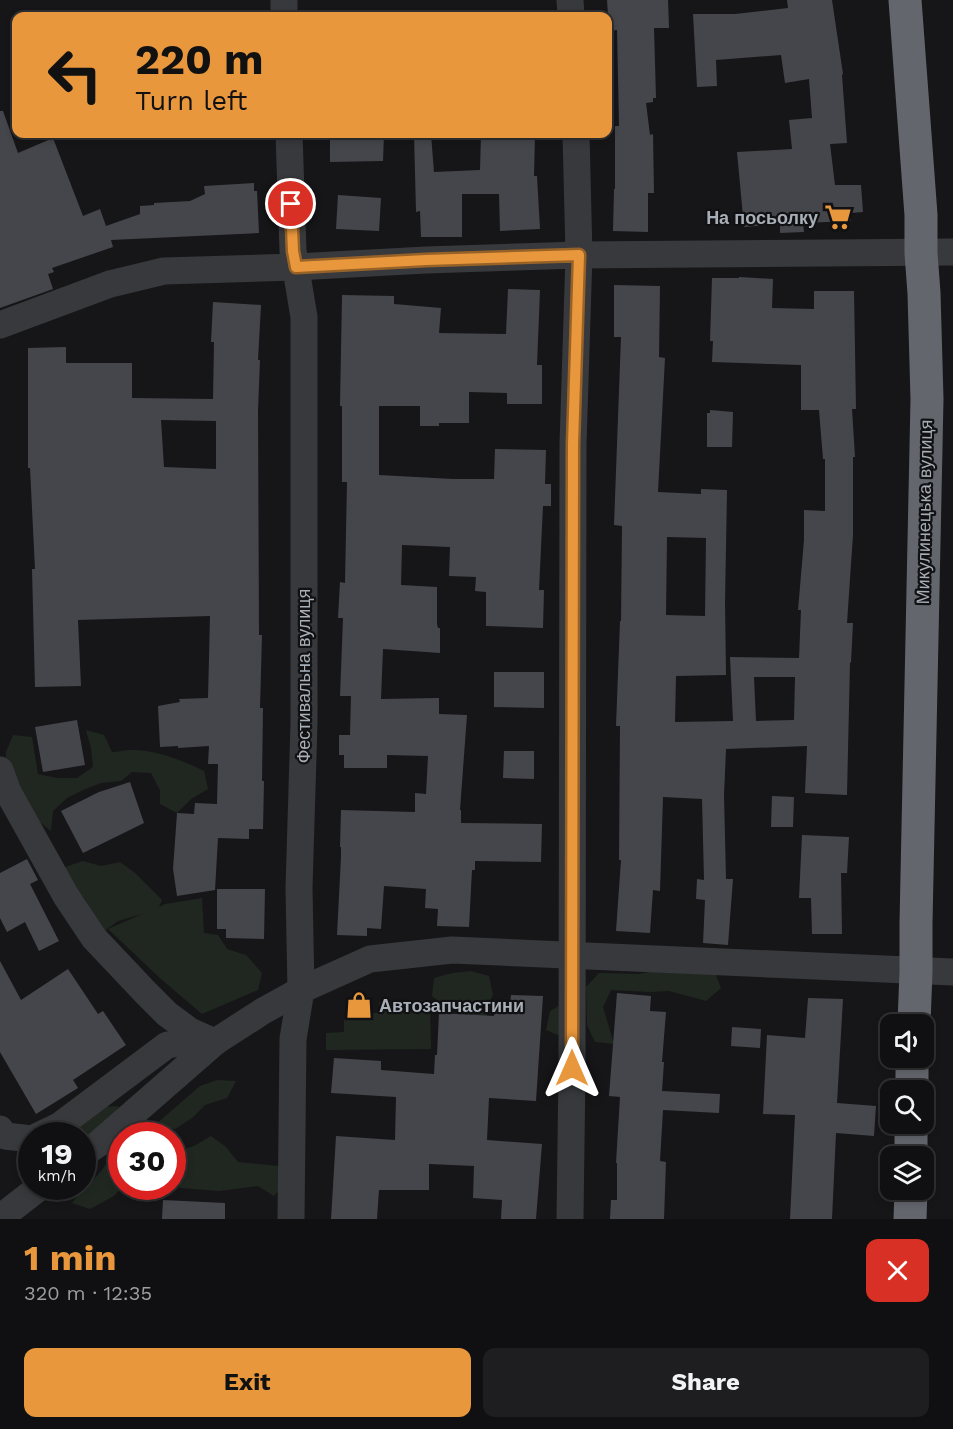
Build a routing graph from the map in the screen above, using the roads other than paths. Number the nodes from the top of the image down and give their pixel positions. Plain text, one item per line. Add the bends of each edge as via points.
1 (905, 0) edge
2 (289, 138) edge
3 (576, 138) edge
4 (953, 252) edge
5 (921, 253) junction
6 (579, 255) junction
7 (296, 267) junction
8 (0, 325) edge
9 (0, 770) edge
10 (573, 955) junction
11 (916, 971) junction
12 (953, 972) edge
13 (301, 990) junction
14 (914, 1014) edge
15 (215, 1042) junction
16 (64, 1122) edge
17 (0, 1129) edge
18 (18, 1137) edge
19 (96, 1145) edge
20 (24, 1200) edge
21 (910, 1200) edge
22 (0, 1218) edge
23 (291, 1219) edge
24 (570, 1219) edge
25 (910, 1219) edge

1 - 5 highway, Микулинецька вулиця
2 - 7 street, Фестивальна вулиця
3 - 6 street
4 - 5 street
5 - 6 street
5 - 11 highway, Микулинецька вулиця via 927,399
6 - 7 street
6 - 10 street via 573,456
7 - 8 street via 164,271 110,284
7 - 13 street, Фестивальна вулиця via 304,317
9 - 15 street via 8,792 66,896 94,938 167,1014 190,1031
10 - 11 street
10 - 13 street via 452,950 370,959
10 - 24 street
11 - 12 street
11 - 14 highway, Микулинецька вулиця
13 - 15 street
13 - 23 street, Фестивальна вулиця via 293,1039
15 - 16 street via 167,1045
15 - 19 street
17 - 18 street via 4,1136
20 - 22 street
21 - 25 highway

